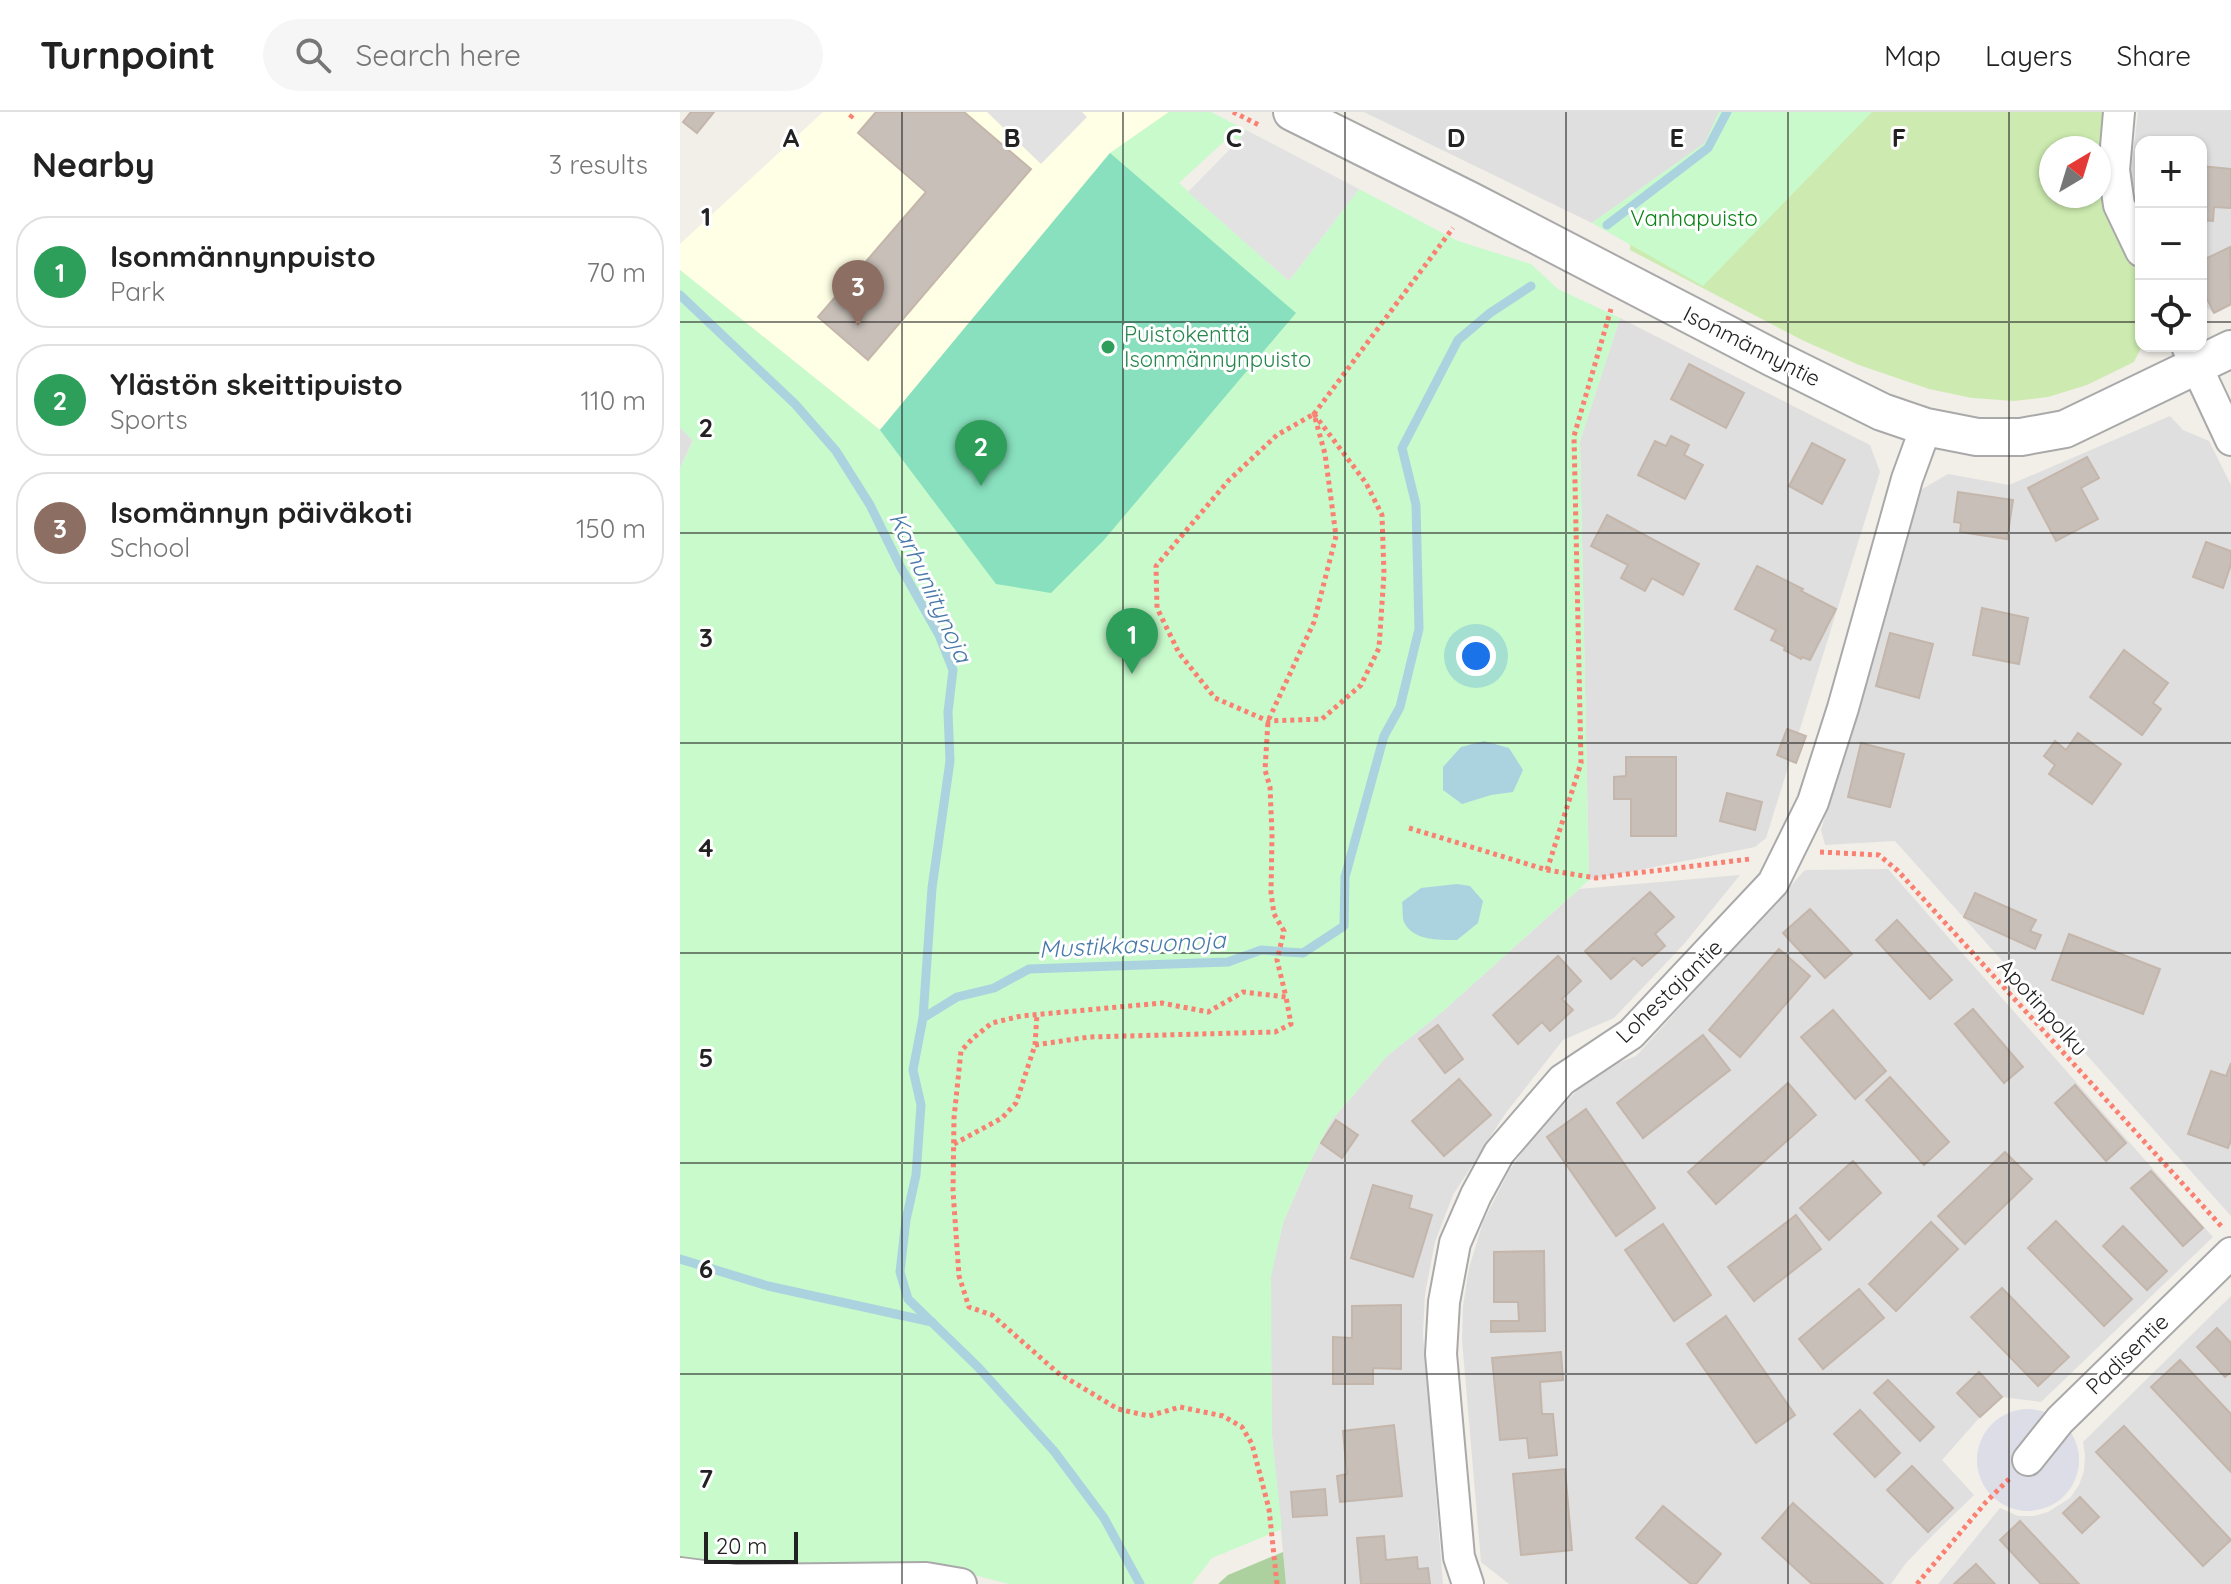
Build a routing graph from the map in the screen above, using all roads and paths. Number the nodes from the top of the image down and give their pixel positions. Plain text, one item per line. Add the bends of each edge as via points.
1 (855, 112) edge
2 (1292, 112) edge
3 (2119, 112) edge
4 (850, 118) dead end
5 (1469, 200) junction
6 (2135, 238) edge
7 (1614, 301) dead end
8 (2231, 349) edge
9 (2192, 356) edge
10 (1314, 414) junction
11 (1926, 427) junction
12 (2231, 440) edge
13 (1268, 721) junction
14 (1409, 828) dead end
15 (1797, 853) junction
16 (1547, 870) junction
17 (1286, 997) junction
18 (1037, 1014) junction
19 (1035, 1045) junction
20 (954, 1144) junction
21 (2231, 1237) edge
22 (2231, 1253) edge
23 (2028, 1460) joint
24 (680, 1573) edge
25 (961, 1584) edge
26 (1277, 1584) edge
27 (1468, 1584) edge
28 (1917, 1584) edge

1 - 4 path
2 - 5 street, Isonmännyntie
3 - 6 street via 2114,170 2119,205
5 - 10 path
5 - 11 street, Isonmännyntie via 1801,372
7 - 16 path via 1574,436 1581,763
8 - 9 street, Isonmännyntie
9 - 11 street, Isonmännyntie via 2082,422 2056,431 1977,437
9 - 12 street
10 - 13 path via 1336,536 1314,622
10 - 13 path via 1366,483 1382,515 1379,648 1361,685 1322,719
10 - 13 path via 1277,435 1229,480 1156,566 1157,608 1179,653 1215,698
11 - 15 street, Lohestajantie
13 - 17 path via 1271,893 1284,931 1277,960
14 - 16 path, Apotinpolku
15 - 16 path, Apotinpolku via 1596,878
15 - 21 path, Apotinpolku via 1879,855 1898,871
15 - 27 street, Lohestajantie via 1752,908 1631,1034 1562,1080 1499,1153 1471,1207 1455,1243 1441,1354 1459,1557
17 - 18 path via 1243,992 1208,1012 1162,1003
17 - 19 path via 1291,1024 1275,1032 1089,1037
18 - 19 path
18 - 20 path via 992,1023 961,1051
19 - 20 path via 1016,1103 1002,1118
20 - 26 path via 959,1276 969,1307 992,1315 1058,1373 1118,1409 1149,1416 1180,1407 1223,1416 1242,1427 1252,1444 1269,1509
22 - 23 street, Padisentie via 2060,1420
23 - 28 path
24 - 25 street via 734,1580 926,1578

